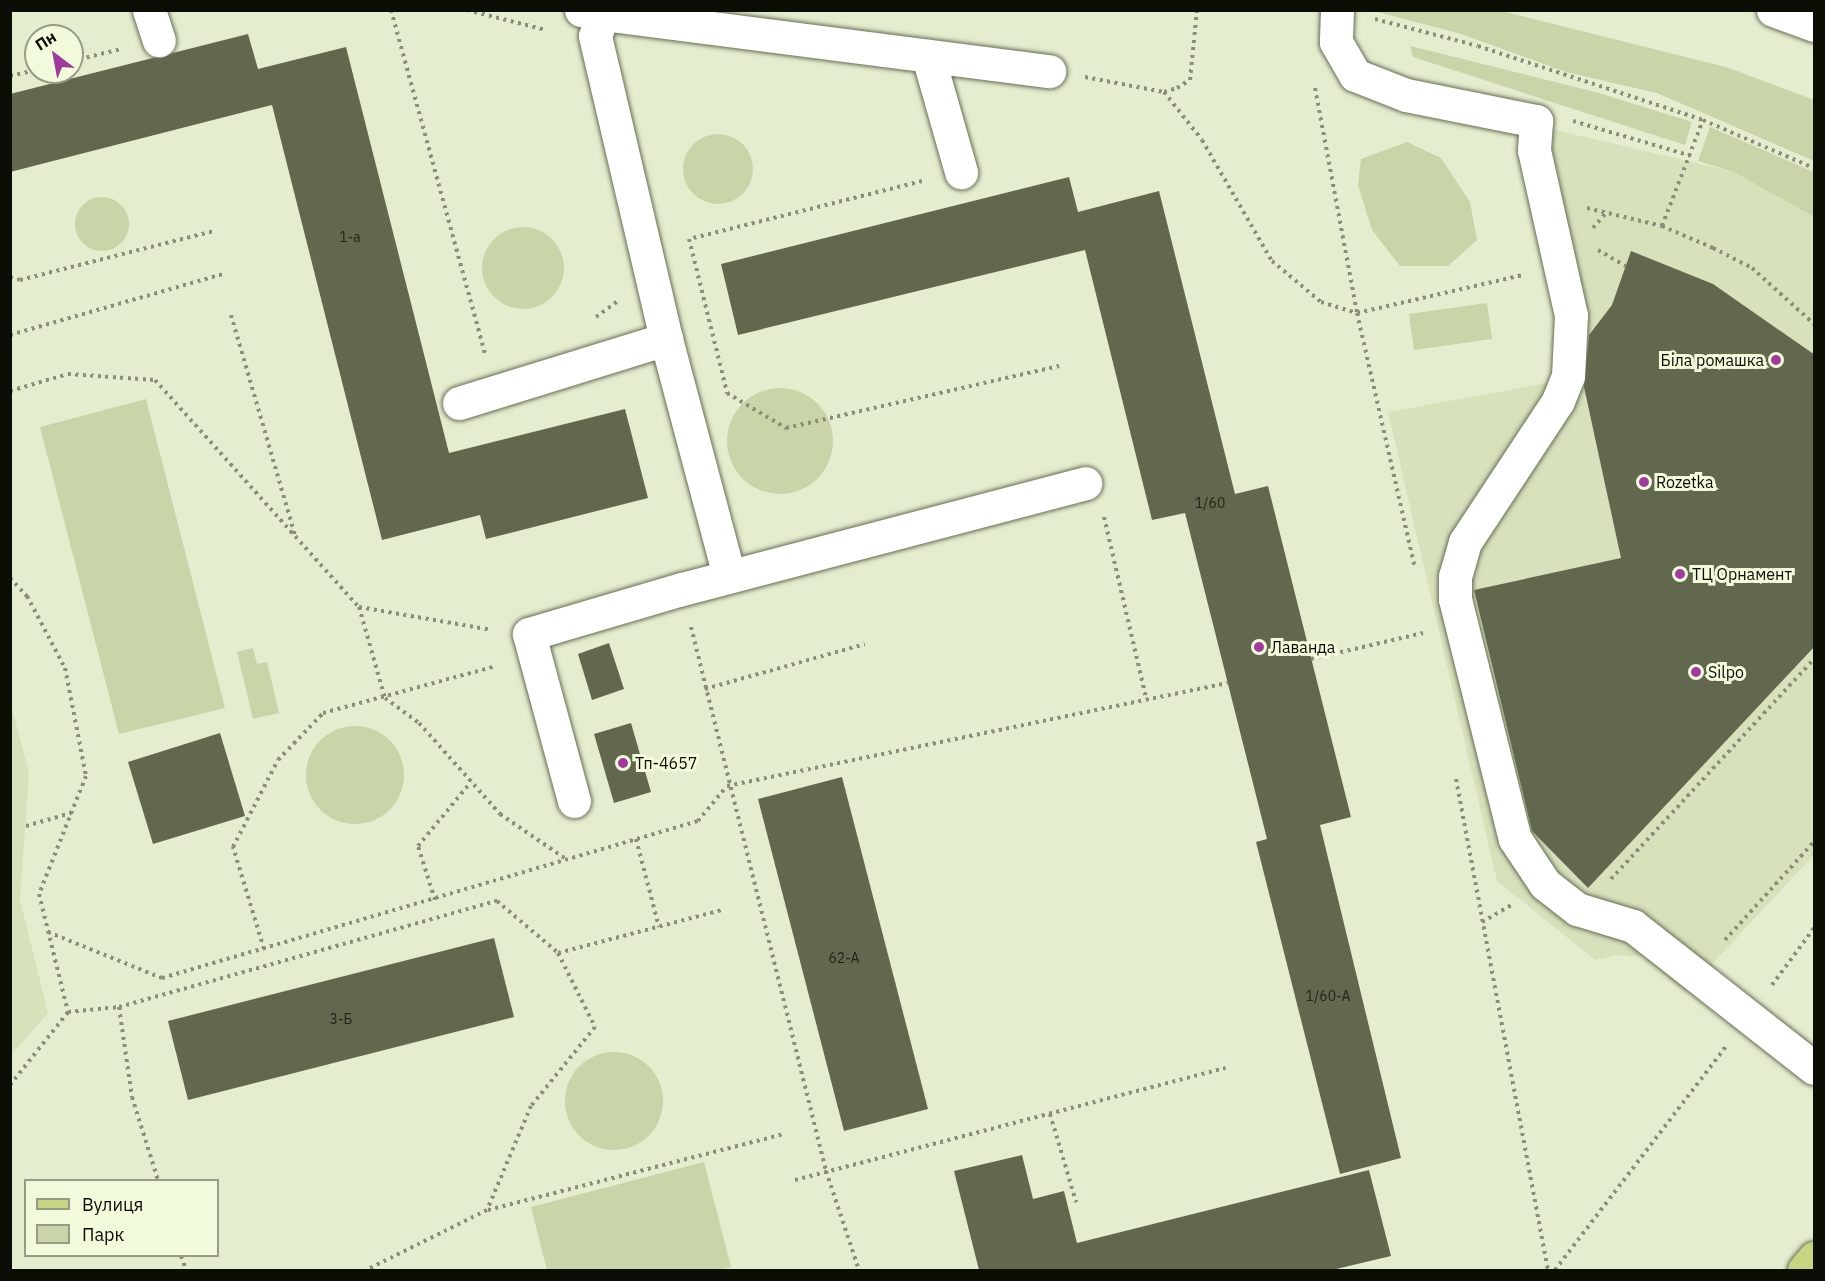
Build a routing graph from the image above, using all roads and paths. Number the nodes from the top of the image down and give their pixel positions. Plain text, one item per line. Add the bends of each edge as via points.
1 (391, 10) edge
2 (467, 10) edge
3 (1197, 10) edge
4 (1773, 10) edge
5 (592, 12) edge
6 (1351, 13) edge
7 (154, 25) edge
8 (1815, 25) edge
9 (554, 36) dead end
10 (84, 56) edge
11 (928, 56) junction
12 (1049, 71) joint
13 (1313, 80) dead end
14 (1164, 92) junction
15 (1703, 120) junction
16 (1815, 168) edge
17 (961, 172) joint
18 (1545, 196) junction
19 (1606, 213) junction
20 (1662, 226) junction
21 (214, 231) dead end
22 (1582, 241) junction
23 (1626, 266) dead end
24 (1560, 267) junction
25 (223, 274) dead end
26 (10, 277) edge
27 (621, 296) dead end
28 (1358, 313) junction
29 (231, 315) dead end
30 (586, 320) dead end
31 (1815, 324) edge
32 (10, 335) edge
33 (666, 339) junction
34 (496, 350) dead end
35 (485, 353) junction
36 (1059, 366) dead end
37 (10, 391) edge
38 (497, 394) junction
39 (459, 403) dead end
40 (1094, 496) joint
41 (297, 542) junction
42 (1417, 574) dead end
43 (729, 576) junction
44 (10, 578) edge
45 (682, 589) junction
46 (359, 607) junction
47 (1430, 631) dead end
48 (865, 644) dead end
49 (532, 645) junction
50 (1311, 659) dead end
51 (1815, 659) edge
52 (1228, 682) dead end
53 (705, 689) junction
54 (1146, 697) junction
55 (386, 698) junction
56 (1455, 771) dead end
57 (471, 782) junction
58 (727, 786) junction
59 (574, 801) dead end
60 (72, 812) junction
61 (26, 826) dead end
62 (636, 839) junction
63 (1815, 842) edge
64 (567, 859) junction
65 (1605, 886) dead end
66 (435, 900) junction
67 (722, 910) dead end
68 (659, 927) junction
69 (1815, 928) edge
70 (48, 932) junction
71 (1725, 940) dead end
72 (264, 949) junction
73 (558, 953) junction
74 (119, 1007) junction
75 (68, 1012) junction
76 (1750, 1016) junction
77 (1226, 1068) dead end
78 (1815, 1068) edge
79 (10, 1085) edge
80 (1050, 1114) junction
81 (783, 1134) dead end
82 (826, 1171) junction
83 (158, 1179) edge
84 (795, 1180) dead end
85 (1076, 1202) dead end
86 (487, 1210) junction
87 (1815, 1258) edge
88 (366, 1270) edge
89 (859, 1270) edge
90 (1548, 1270) edge
91 (1555, 1270) edge
92 (1804, 1270) edge

1 - 35 path
2 - 9 path via 543,29
3 - 14 path via 1190,80
4 - 8 street
5 - 11 street
5 - 33 street
6 - 15 path via 1478,46
6 - 18 street via 1335,42 1355,75 1406,95 1536,121 1534,150
7 - 10 path
11 - 12 street
11 - 17 street
12 - 14 path
13 - 28 path
14 - 28 path via 1202,140 1272,261 1321,302
15 - 16 path
15 - 20 path
17 - 36 path via 689,239 727,393 786,428
18 - 19 path
18 - 24 street
19 - 20 path
19 - 22 path
20 - 31 path via 1752,268
21 - 26 path via 20,280
22 - 23 path
22 - 24 path
24 - 28 path
24 - 76 street via 1571,315 1568,376 1558,401 1465,542 1455,576 1455,599 1515,839 1545,884 1577,909 1633,926
25 - 32 path
27 - 30 path via 610,309
28 - 42 path
29 - 41 path
33 - 38 street
33 - 43 street
34 - 35 path
35 - 38 path
37 - 41 path via 68,374 155,381
38 - 39 street
40 - 43 street
40 - 54 path
41 - 46 path
43 - 45 street
44 - 60 path via 27,596 65,668 86,776
45 - 49 street
45 - 53 path
46 - 49 path
46 - 55 path
47 - 50 path
48 - 53 path
49 - 55 path
49 - 59 street
51 - 65 path
52 - 54 path
53 - 58 path
54 - 58 path
55 - 57 path via 419,723
55 - 72 path via 323,713 278,760 233,847
56 - 90 path
57 - 64 path via 500,814
57 - 66 path via 418,846
58 - 62 path via 698,821
58 - 82 path
60 - 61 path
60 - 70 path via 39,894
62 - 64 path
62 - 68 path
63 - 71 path
64 - 66 path
66 - 72 path
67 - 68 path
68 - 73 path
69 - 76 path
70 - 72 path via 162,978
70 - 75 path
73 - 74 path via 497,901
73 - 86 path via 595,1027 531,1106
74 - 75 path
74 - 83 path via 132,1097
75 - 79 path
76 - 78 street
76 - 91 path
77 - 80 path
80 - 82 path
80 - 85 path
81 - 86 path
82 - 84 path
82 - 89 path
86 - 88 path
87 - 92 main road

